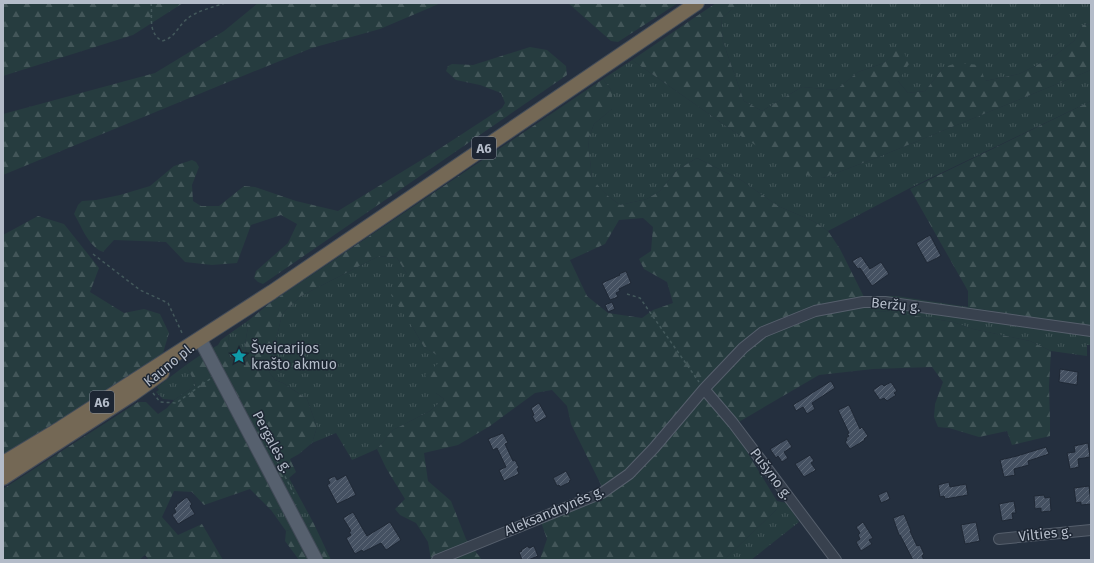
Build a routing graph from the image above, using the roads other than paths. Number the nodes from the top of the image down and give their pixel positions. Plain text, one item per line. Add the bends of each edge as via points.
1 (697, 3) edge
2 (1091, 331) edge
3 (194, 343) junction
4 (704, 388) junction
5 (3, 463) edge
6 (3, 478) edge
7 (1091, 530) edge
8 (1000, 539) dead end
9 (316, 560) edge
10 (438, 560) edge
11 (836, 560) edge

1 - 3 highway, A6
2 - 4 street, Beržų g. via 886,302 863,302 815,311 763,332 743,348
3 - 5 highway, Kauno pl. / A6
3 - 6 highway, Kauno pl. / A6 via 183,358 147,384
3 - 9 main road, Pergalės g.
4 - 10 street, Aleksandrynės g. via 629,474 602,493
4 - 11 street, Pušyno g.
7 - 8 street, Vilties g.

